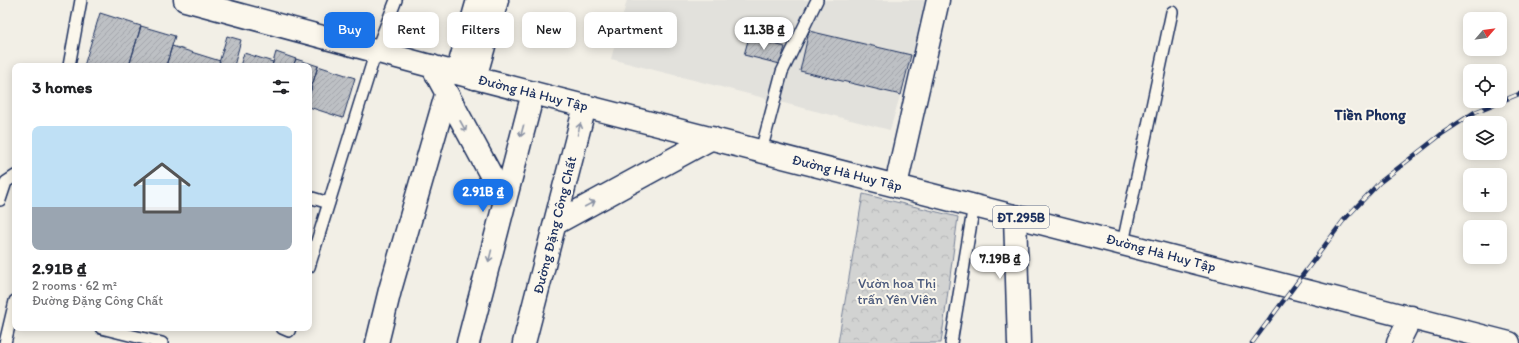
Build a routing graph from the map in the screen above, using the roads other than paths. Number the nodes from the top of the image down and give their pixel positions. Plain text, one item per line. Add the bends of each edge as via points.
1 (81, 0) edge
2 (185, 0) edge
3 (396, 0) edge
4 (478, 0) edge
5 (497, 0) edge
6 (817, 0) edge
7 (938, 0) edge
8 (1172, 12) dead end
9 (376, 51) junction
10 (70, 63) edge
11 (432, 66) junction
12 (466, 76) junction
13 (533, 93) junction
14 (446, 95) junction
15 (585, 106) junction
16 (712, 138) junction
17 (761, 151) junction
18 (12, 178) edge
19 (896, 185) junction
20 (312, 198) edge
21 (504, 199) junction
22 (0, 200) edge
23 (329, 203) junction
24 (974, 205) junction
25 (1015, 216) junction
26 (556, 222) junction
27 (1123, 243) junction
28 (312, 257) edge
29 (12, 316) edge
30 (1411, 317) junction
31 (113, 331) edge
32 (5, 343) edge
33 (162, 343) edge
34 (377, 343) edge
35 (468, 343) edge
36 (524, 343) edge
37 (951, 343) edge
38 (1019, 343) edge
39 (1398, 343) edge
40 (1509, 343) edge

1 - 10 lane
2 - 9 main road, Đường Hà Huy Tập / ĐT.295B
3 - 9 lane
4 - 12 main road
5 - 12 main road
6 - 17 lane via 782,72
7 - 19 main road
8 - 27 lane
9 - 11 main road, Đường Hà Huy Tập / ĐT.295B
9 - 23 lane
11 - 12 main road, Đường Hà Huy Tập / ĐT.295B
11 - 14 main road
12 - 13 main road, Đường Hà Huy Tập / ĐT.295B
13 - 15 main road, Đường Hà Huy Tập / ĐT.295B
13 -> 21 main road
14 -> 21 main road
14 - 34 main road
15 - 16 main road, Đường Hà Huy Tập / ĐT.295B
26 -> 15 main road, Đường Đặng Công Chất
16 - 17 main road, Đường Hà Huy Tập / ĐT.295B
26 -> 16 main road
17 - 19 main road, Đường Hà Huy Tập / ĐT.295B
18 - 22 lane via 6,182
19 - 24 main road, Đường Hà Huy Tập / ĐT.295B
20 - 23 lane
21 -> 35 main road
23 - 28 lane
24 - 25 main road, Đường Hà Huy Tập / ĐT.295B
24 - 37 lane
25 - 27 main road, Đường Hà Huy Tập / ĐT.295B
25 - 38 main road
26 - 36 main road, Đường Đặng Công Chất
27 - 30 main road, Đường Hà Huy Tập / ĐT.295B
29 - 32 lane
30 - 39 main road
30 - 40 main road, Đường Hà Huy Tập / ĐT.295B
31 - 33 lane

